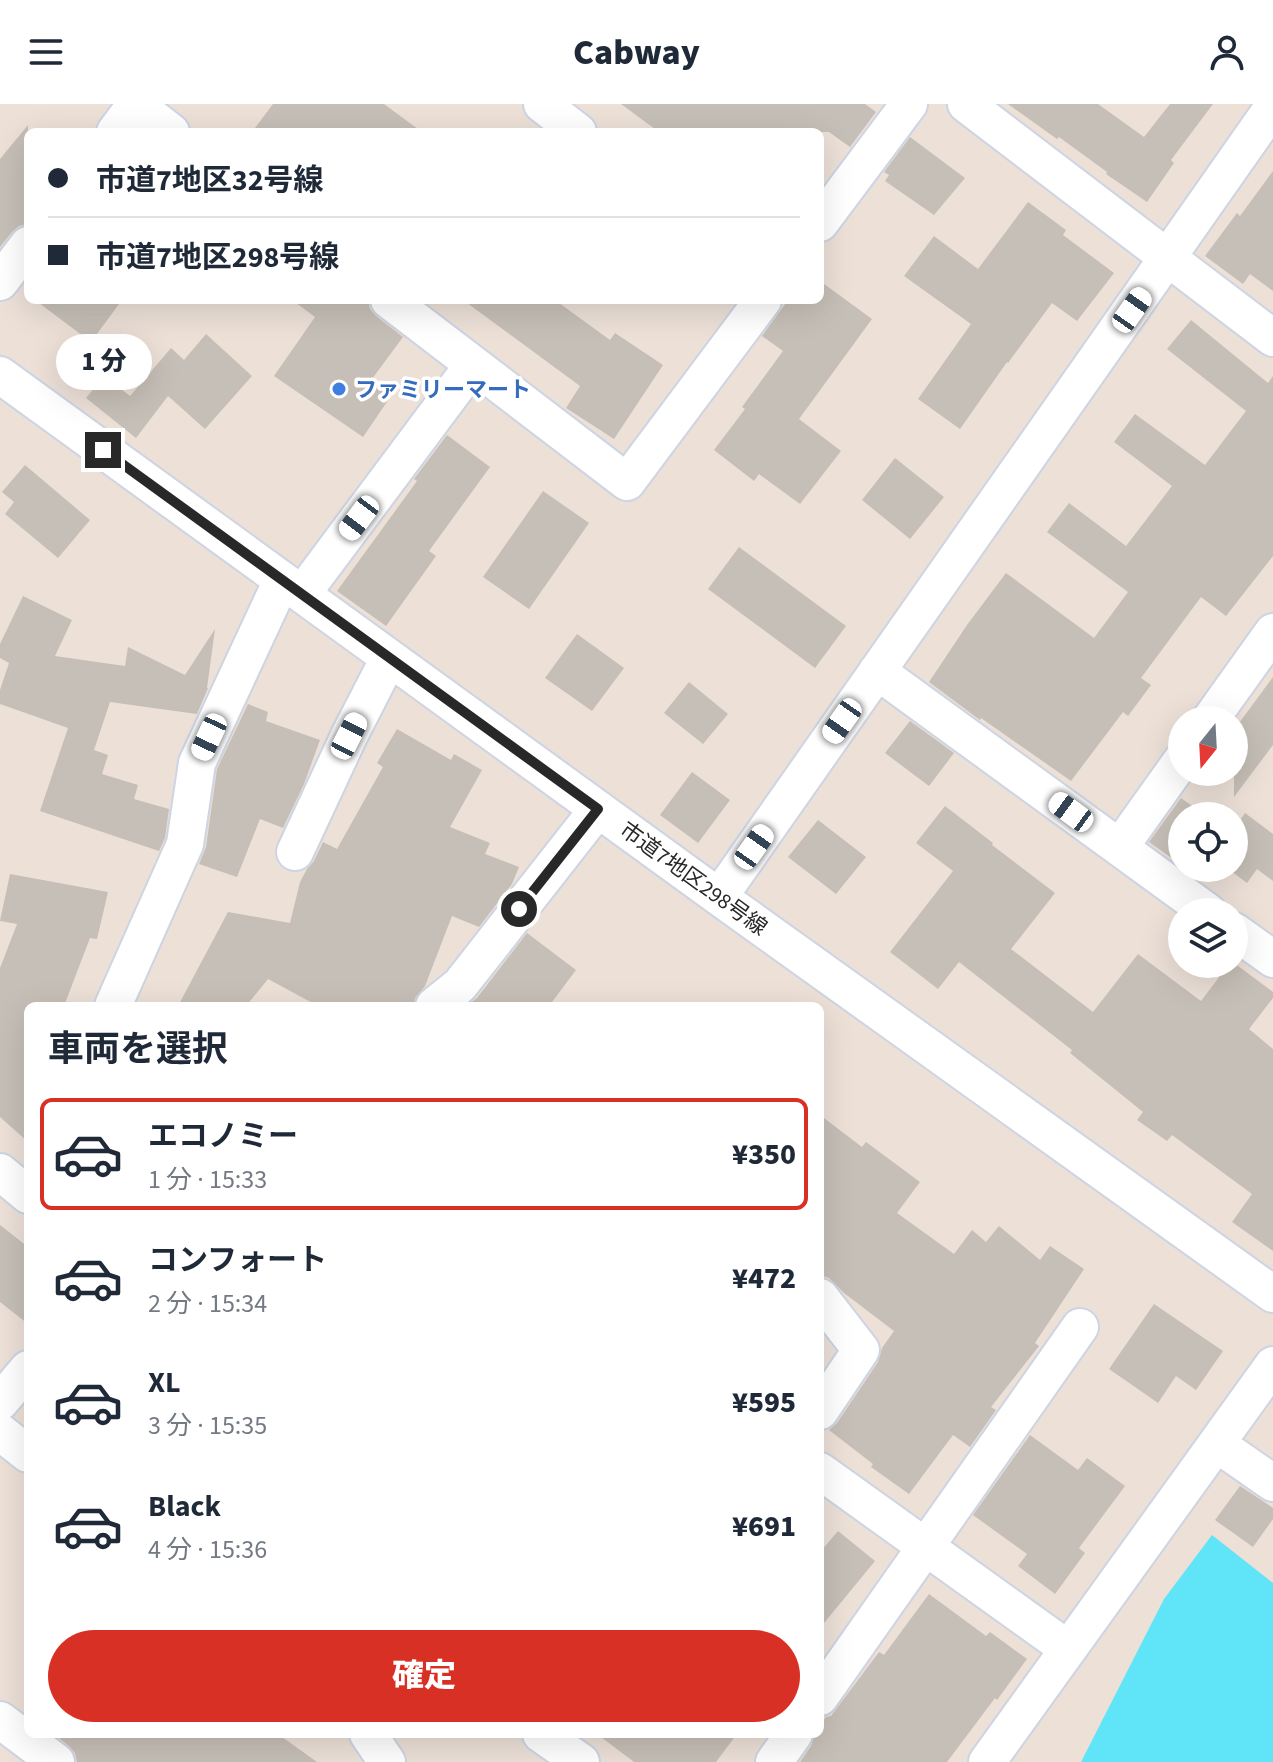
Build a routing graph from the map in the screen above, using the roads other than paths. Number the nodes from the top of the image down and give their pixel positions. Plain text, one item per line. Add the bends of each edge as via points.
1 (136, 104) edge
2 (542, 104) edge
3 (909, 104) edge
4 (966, 104) edge
5 (1273, 107) edge
6 (118, 128) edge
7 (166, 128) edge
8 (573, 128) edge
9 (824, 218) edge
10 (24, 250) edge
11 (1168, 258) junction
12 (0, 282) edge
13 (394, 304) edge
14 (760, 304) edge
15 (1273, 338) edge
16 (473, 365) junction
17 (0, 375) edge
18 (292, 587) junction
19 (1271, 637) edge
20 (389, 658) junction
21 (877, 671) junction
22 (1220, 706) edge
23 (1168, 780) edge
24 (598, 809) junction
25 (1120, 847) junction
26 (295, 852) dead end
27 (719, 897) junction
28 (1189, 898) edge
29 (1248, 941) edge
30 (1273, 959) edge
31 (115, 1002) edge
32 (439, 1002) edge
33 (0, 1172) edge
34 (24, 1192) edge
35 (1273, 1294) edge
36 (824, 1302) edge
37 (1080, 1327) dead end
38 (1273, 1365) edge
39 (24, 1374) edge
40 (0, 1402) edge
41 (824, 1405) edge
42 (0, 1432) edge
43 (1217, 1444) junction
44 (24, 1451) edge
45 (824, 1474) edge
46 (1273, 1483) edge
47 (925, 1547) junction
48 (1068, 1649) junction
49 (824, 1689) edge
50 (0, 1720) edge
51 (371, 1738) edge
52 (547, 1738) edge
53 (791, 1738) edge
54 (56, 1762) edge
55 (387, 1762) edge
56 (581, 1762) edge
57 (774, 1762) edge
58 (987, 1762) edge

1 - 6 street
1 - 7 street
2 - 8 street
3 - 9 street
4 - 11 street
5 - 11 street
10 - 12 street
11 - 15 street
11 - 21 street
13 - 16 street
14 - 16 street via 627,482
16 - 18 street
17 - 18 street, 市道7地区298号線
18 - 20 street, 市道7地区298号線
18 - 31 street via 197,763 185,844
19 - 22 street
20 - 24 street, 市道7地区298号線
20 - 26 street
21 - 25 street
21 - 27 street
23 - 25 street
24 - 27 street, 市道7地区298号線
24 - 32 street via 460,985
25 - 28 street
27 - 35 street, 市道7地区298号線
29 - 30 street
33 - 34 street
36 - 41 street via 861,1350
37 - 47 street
38 - 43 street
39 - 40 street
42 - 44 street
43 - 46 street
43 - 48 street
45 - 47 street
47 - 48 street
47 - 49 street
48 - 58 street
50 - 54 street
51 - 55 street
52 - 56 street
53 - 57 street

